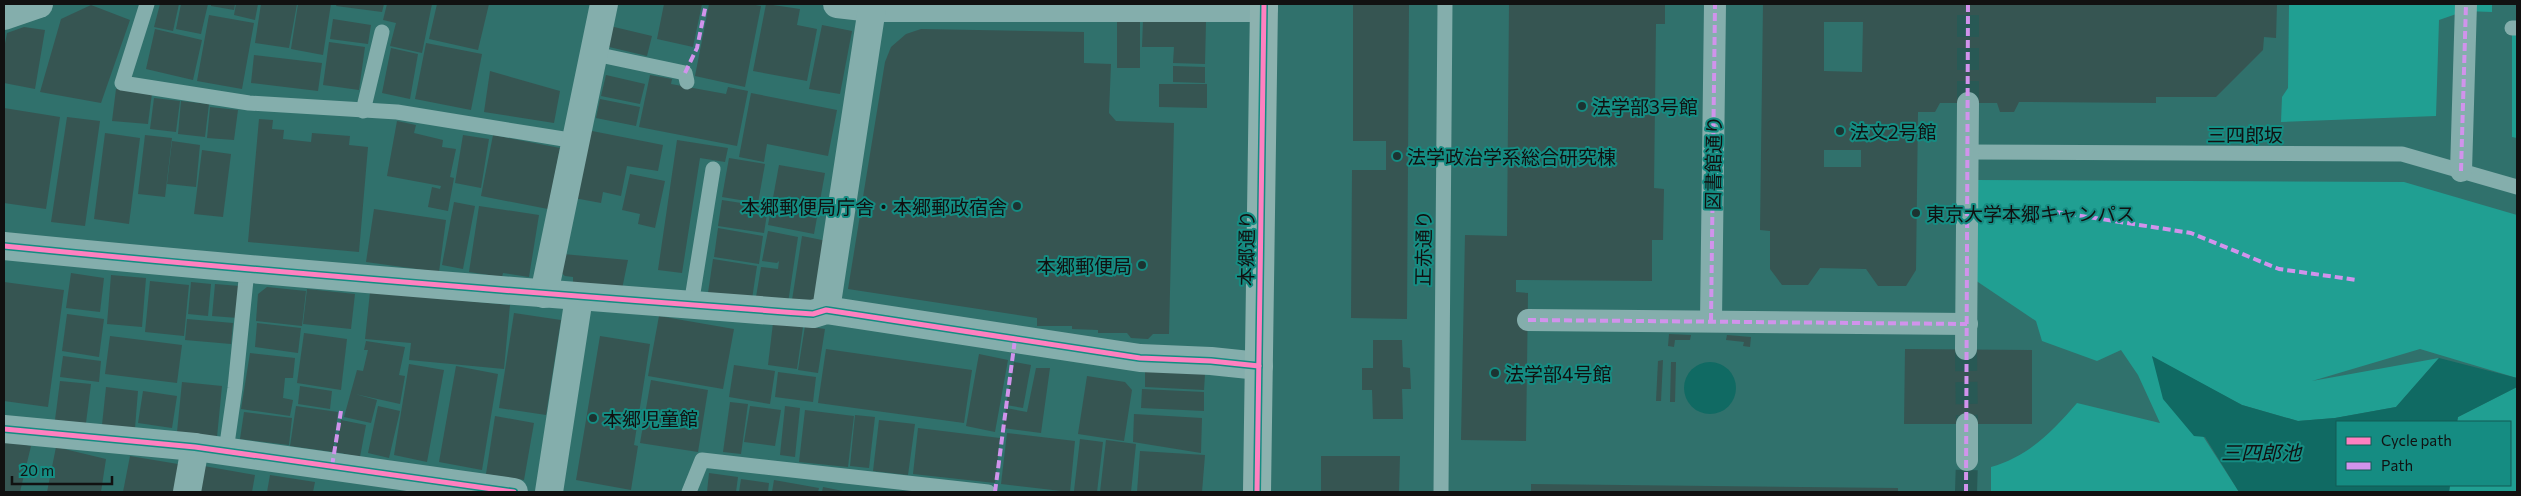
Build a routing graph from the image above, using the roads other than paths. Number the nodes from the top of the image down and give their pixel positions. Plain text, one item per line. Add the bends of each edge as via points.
1 (39, 4) edge
2 (147, 4) edge
3 (604, 4) edge
4 (837, 4) edge
5 (1445, 4) edge
6 (1715, 4) edge
7 (2466, 4) edge
8 (1021, 5) edge
9 (1264, 6) edge
10 (872, 8) junction
11 (4, 16) edge
12 (382, 32) dead end
13 (595, 54) junction
14 (687, 82) dead end
15 (1968, 103) tunnel mouth
16 (363, 111) junction
17 (576, 141) junction
18 (1967, 152) junction
19 (713, 168) dead end
20 (2461, 171) junction
21 (2517, 187) edge
22 (4, 246) edge
23 (247, 270) junction
24 (544, 294) junction
25 (580, 297) junction
26 (691, 305) junction
27 (826, 310) junction
28 (1528, 320) dead end
29 (1712, 321) junction
30 (1967, 324) junction
31 (1966, 349) tunnel mouth
32 (1259, 366) junction
33 (1966, 424) tunnel mouth
34 (4, 429) edge
35 (195, 447) junction
36 (226, 451) junction
37 (1966, 460) tunnel mouth
38 (187, 492) edge
39 (514, 492) edge
40 (549, 492) edge
41 (689, 492) edge
42 (988, 492) edge
43 (1257, 492) edge
44 (1441, 492) edge

1 - 11 street
2 - 16 lane via 122,82 249,103
3 - 13 street
4 - 10 street
5 - 44 lane, 正赤通り
6 - 29 street, 図書館通り
7 - 20 street
8 - 9 street
8 - 10 street
9 - 32 highway, 本郷通り
10 - 27 street
12 - 16 lane
13 - 14 lane via 685,74
13 - 17 street
15 - 18 street
16 - 17 lane via 397,112
17 - 24 street
18 - 20 lane, 三四郎坂 via 2402,154
18 - 30 street
19 - 26 lane
20 - 21 lane, 三四郎坂
22 - 23 street
23 - 24 street
23 - 36 lane
24 - 25 street
25 - 26 street
25 - 40 street
26 - 27 street via 813,314
27 - 32 street via 1140,358
28 - 29 street
29 - 30 street
30 - 31 street
32 - 43 highway, 本郷通り
33 - 37 street
34 - 35 street
35 - 36 street
35 - 38 street
36 - 39 street
41 - 42 lane via 702,460

